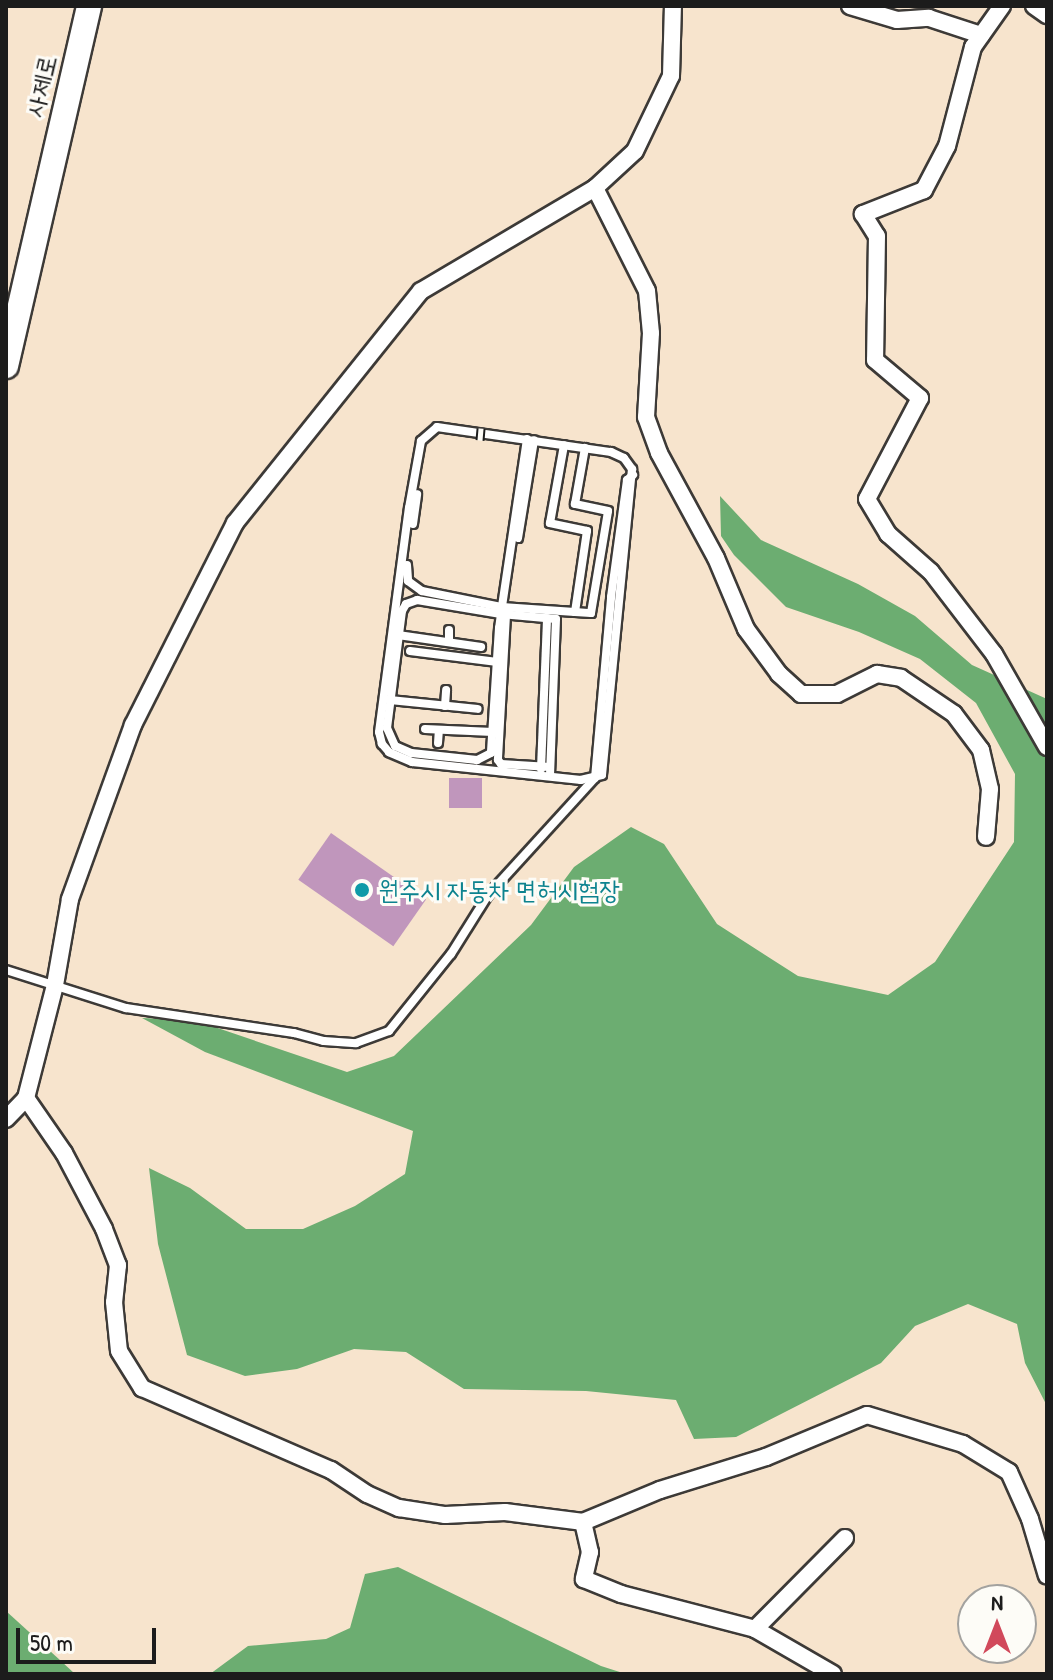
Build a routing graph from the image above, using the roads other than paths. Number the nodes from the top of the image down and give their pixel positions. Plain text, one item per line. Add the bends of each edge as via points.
1 (89, 6) edge
2 (673, 6) edge
3 (850, 6) edge
4 (1002, 6) edge
5 (1034, 6) edge
6 (1047, 15) edge
7 (981, 35) junction
8 (595, 188) junction
9 (6, 366) edge
10 (530, 441) junction
11 (564, 445) junction
12 (585, 448) junction
13 (504, 611) junction
14 (575, 612) junction
15 (449, 630) dead end
16 (398, 635) junction
17 (449, 642) junction
18 (481, 647) dead end
19 (410, 651) dead end
20 (497, 662) junction
21 (446, 690) dead end
22 (390, 700) junction
23 (445, 706) junction
24 (478, 709) dead end
25 (425, 729) dead end
26 (439, 730) junction
27 (493, 732) junction
28 (438, 743) dead end
29 (1047, 747) edge
30 (546, 771) junction
31 (599, 776) junction
32 (986, 837) dead end
33 (6, 970) edge
34 (55, 985) junction
35 (26, 1098) junction
36 (6, 1119) edge
37 (583, 1522) junction
38 (845, 1538) dead end
39 (1047, 1576) edge
40 (755, 1629) junction
41 (833, 1674) edge

1 - 9 street, 사제로
2 - 8 street via 671,76 635,151
3 - 7 street via 897,20 929,18
4 - 7 street
5 - 6 street
7 - 29 street via 973,47 947,146 924,190 863,214 877,236 875,360 920,398 867,499 888,534 931,572 994,654
8 - 32 street via 647,291 651,333 646,417 746,629 801,694 837,694 877,674 901,678 954,714 981,750 990,789
8 - 34 street via 421,291 235,523 133,725 70,899
10 - 11 lane
10 - 13 lane
10 - 13 lane via 450,431 430,435 413,522 406,576 411,584
10 - 30 lane via 442,426 424,436 409,508 379,732 382,744 402,760
11 - 12 lane
11 - 14 lane via 550,523 587,531
12 - 14 lane via 575,504 608,511 591,613
12 - 31 lane via 619,455 633,475
13 - 14 lane
13 - 16 lane via 417,600 404,608
13 - 20 lane
13 - 30 lane via 547,618
13 - 30 lane via 498,760
15 - 17 lane
16 - 17 lane
16 - 22 lane
17 - 18 lane
19 - 20 lane via 431,659
20 - 27 lane
21 - 23 lane
22 - 23 lane
22 - 27 lane via 388,734 403,751 482,760 491,753
23 - 24 lane
25 - 26 lane
26 - 27 lane
26 - 28 lane
30 - 31 lane
31 - 34 lane via 488,895 451,954 389,1031 356,1043 324,1041 126,1008
33 - 34 lane
34 - 35 street
35 - 36 street
35 - 37 street via 64,1153 104,1229 118,1265 114,1302 119,1351 142,1388 331,1470 399,1508 445,1515 505,1512
37 - 39 street via 867,1415 963,1444 1009,1472
37 - 40 street via 590,1552 584,1579 621,1594
38 - 40 street
40 - 41 street

